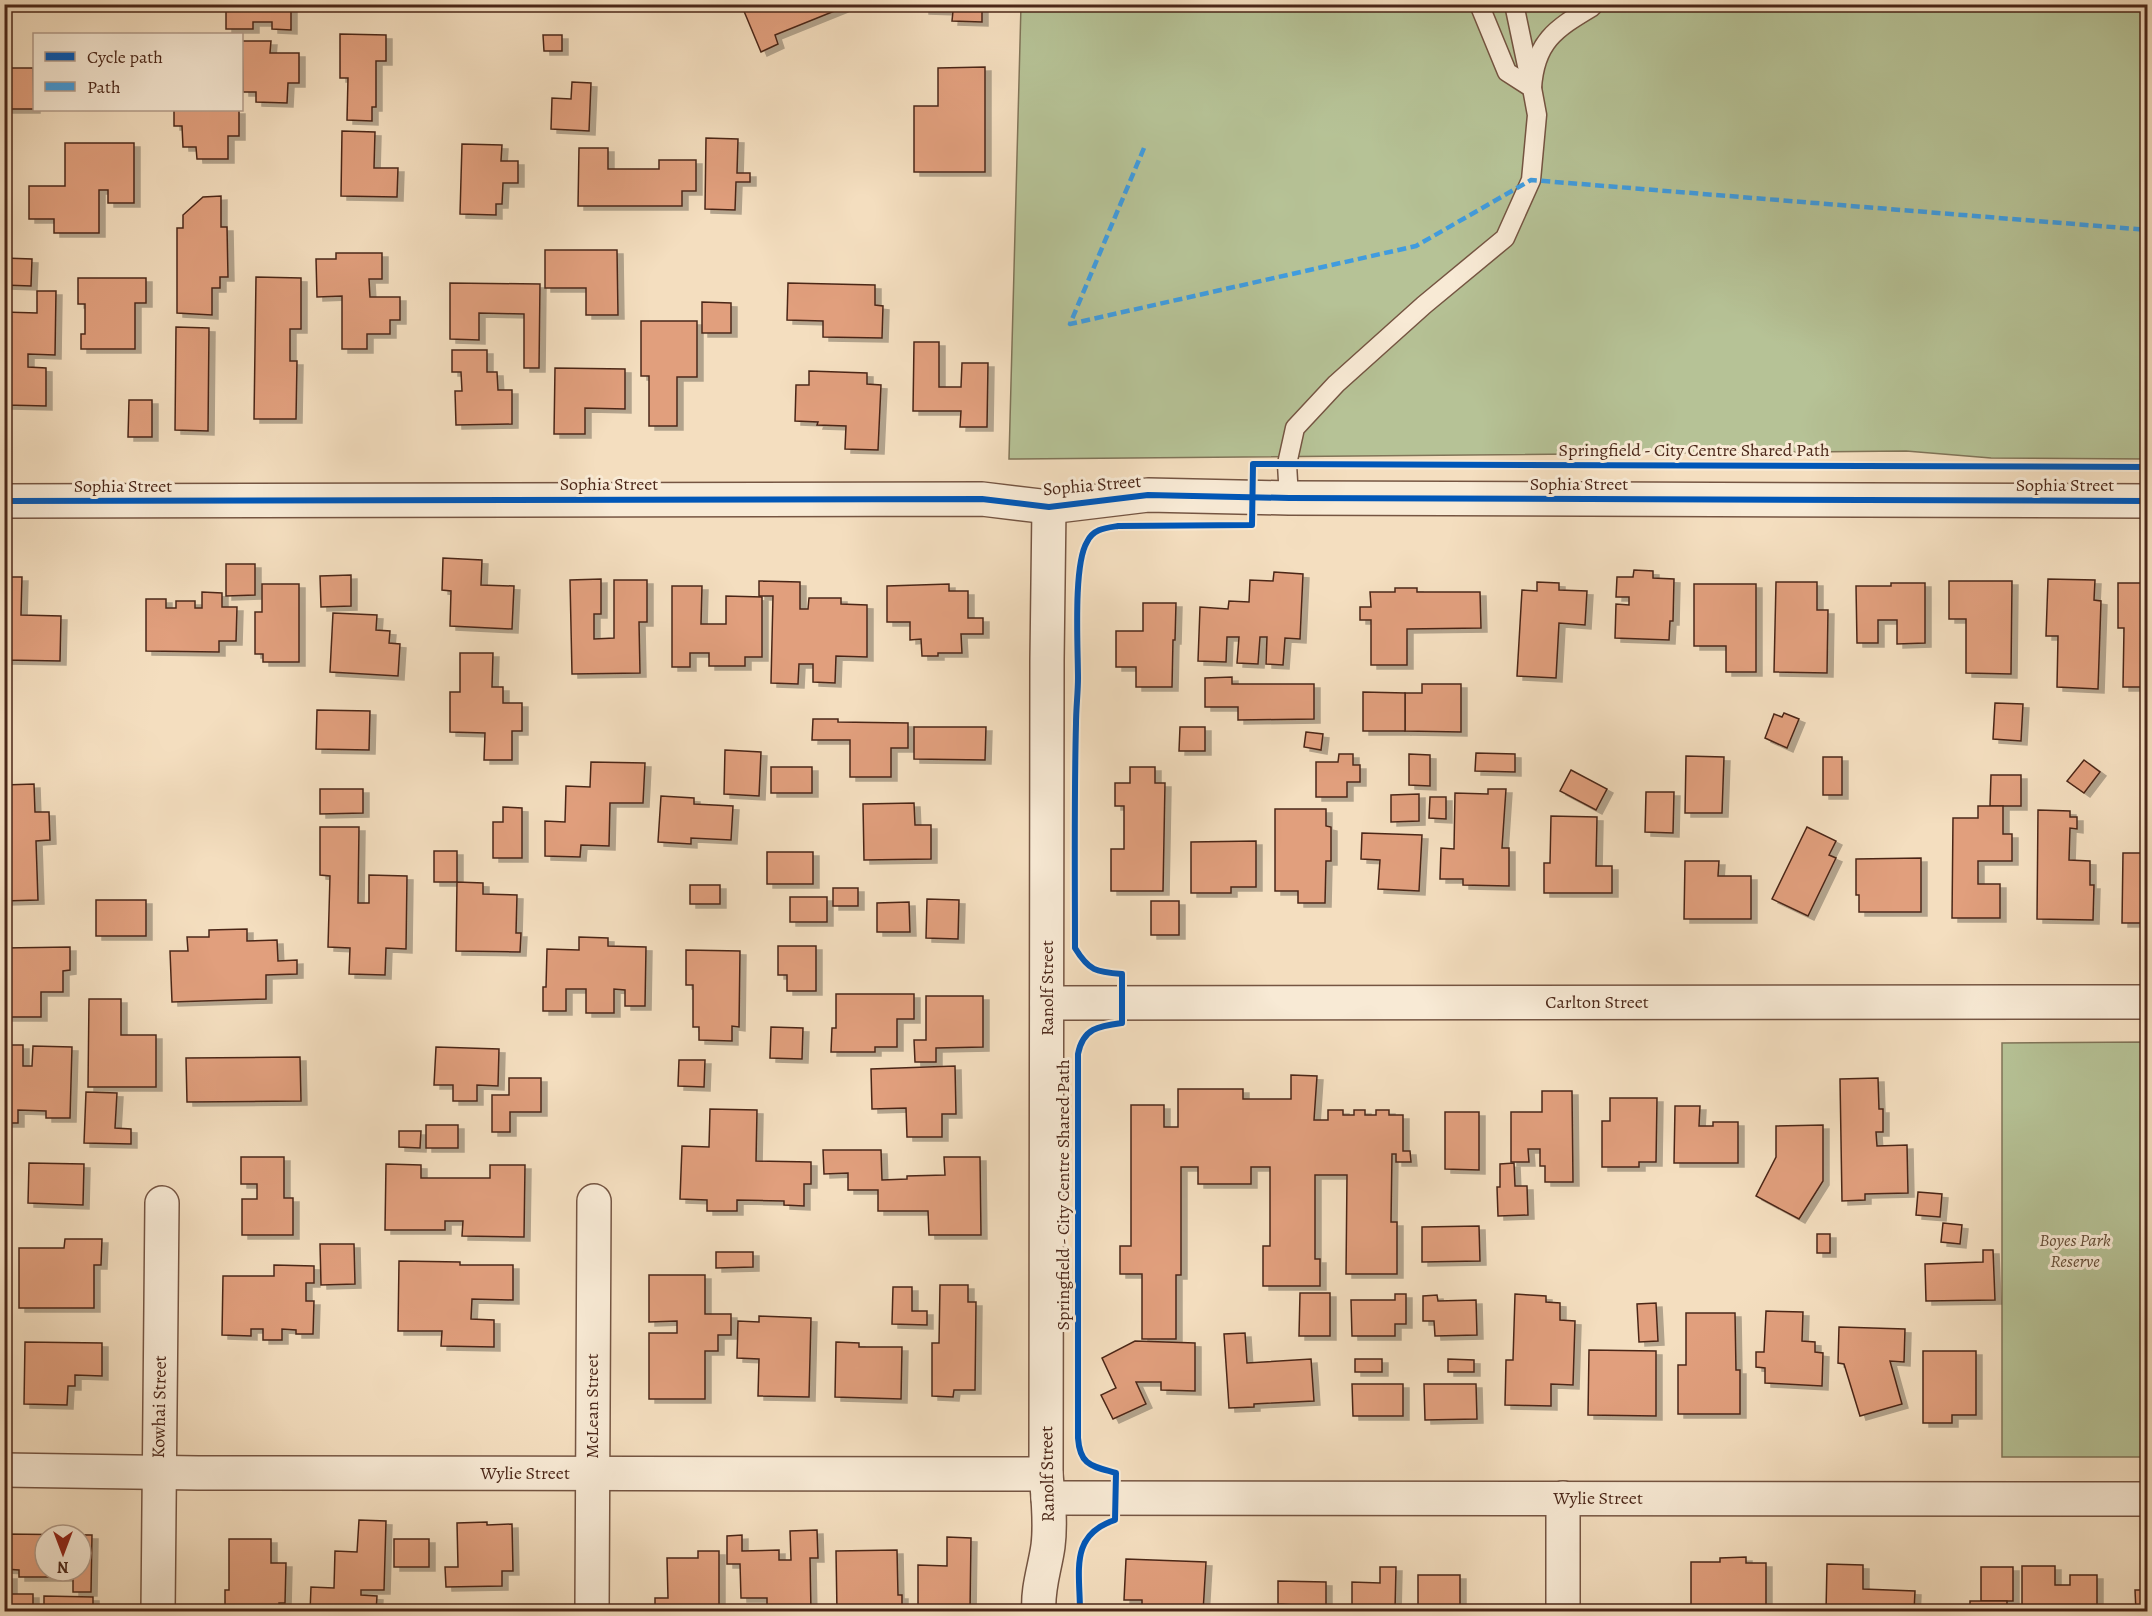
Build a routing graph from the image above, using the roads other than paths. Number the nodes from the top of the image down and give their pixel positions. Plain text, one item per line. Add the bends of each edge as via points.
1 (1479, 4) edge
2 (1514, 4) edge
3 (1592, 6) dead end
4 (1532, 87) junction
5 (1289, 498) junction
6 (4, 501) edge
7 (2148, 501) edge
8 (1049, 507) junction
9 (2148, 1002) edge
10 (1047, 1003) junction
11 (594, 1201) dead end
12 (162, 1203) dead end
13 (4, 1470) edge
14 (159, 1473) junction
15 (592, 1473) junction
16 (1047, 1486) junction
17 (1563, 1498) junction
18 (2148, 1499) edge
19 (158, 1611) edge
20 (592, 1611) edge
21 (1039, 1611) edge
22 (1563, 1611) edge

1 - 4 lane via 1507,72
2 - 4 lane
3 - 4 lane via 1544,42 1533,70
4 - 5 lane via 1537,115 1531,180 1505,238 1336,384 1295,428 1287,464
5 - 7 street, Sophia Street
5 - 8 street, Sophia Street via 1148,495
6 - 8 street, Sophia Street via 982,499
8 - 10 street, Ranolf Street
9 - 10 street, Carlton Street
10 - 16 street, Ranolf Street
11 - 15 street, McLean Street
12 - 14 street, Kowhai Street
13 - 14 street, Wylie Street
14 - 15 street, Wylie Street
14 - 19 street, Kowhai Street
15 - 16 street, Wylie Street
15 - 20 street, McLean Street
16 - 17 street, Wylie Street
16 - 21 street, Ranolf Street via 1048,1544
17 - 18 street, Wylie Street
17 - 22 street

